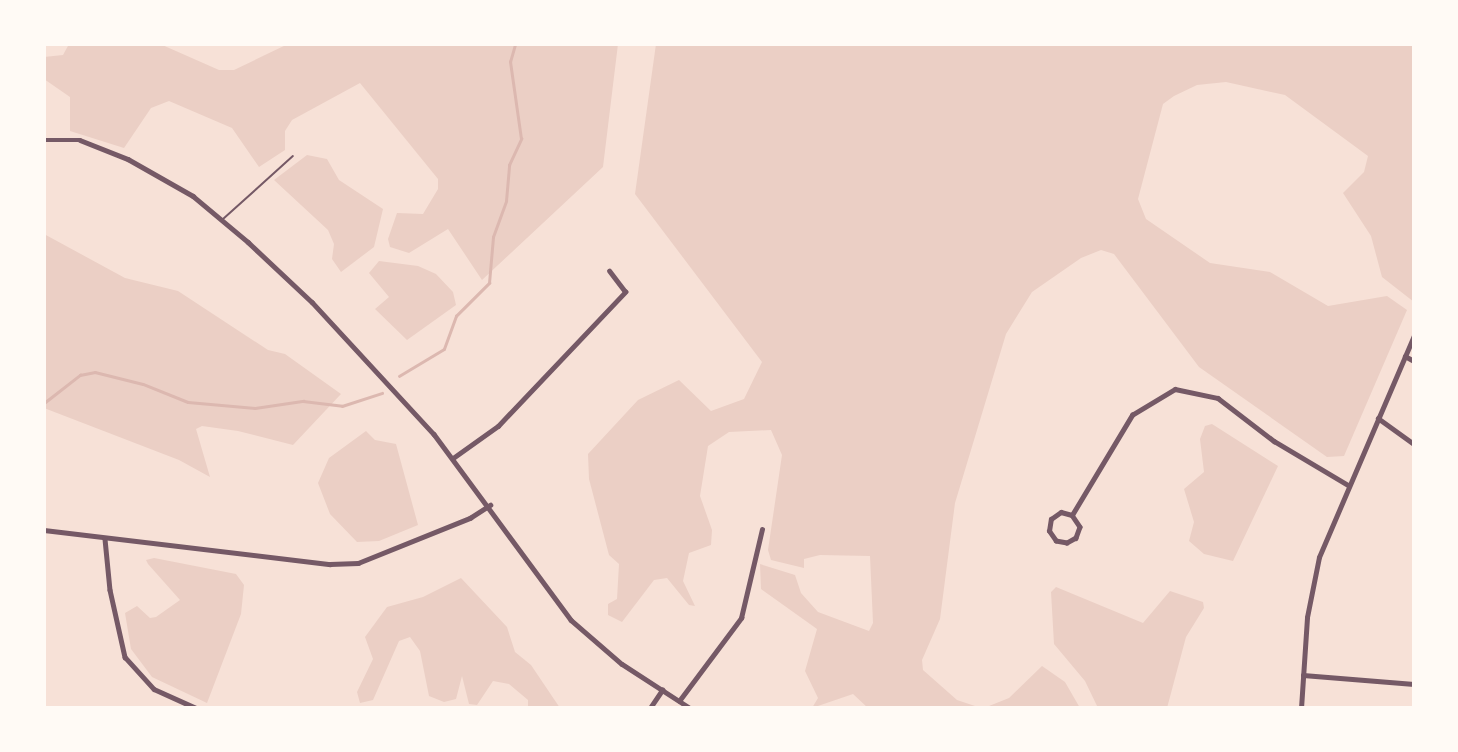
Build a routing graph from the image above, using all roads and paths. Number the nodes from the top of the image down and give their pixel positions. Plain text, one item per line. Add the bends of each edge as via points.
1 (44, 140) edge
2 (293, 156) dead end
3 (223, 220) junction
4 (609, 271) dead end
5 (1414, 335) edge
6 (1405, 356) junction
7 (1414, 361) edge
8 (1378, 418) junction
9 (1414, 444) edge
10 (453, 458) junction
11 (1348, 485) junction
12 (490, 505) junction
13 (1072, 514) junction
14 (762, 529) dead end
15 (44, 530) edge
16 (105, 539) junction
17 (1303, 675) junction
18 (1414, 684) edge
19 (662, 691) junction
20 (679, 701) junction
21 (196, 708) edge
22 (650, 708) edge
23 (690, 708) edge
24 (1301, 708) edge

1 - 3 street via 80,140 102,147 193,196
2 - 3 lane
3 - 10 street via 319,309
4 - 10 street via 625,292 498,426
5 - 6 street
6 - 7 street
6 - 8 street
8 - 9 street
8 - 11 street
10 - 12 street
11 - 13 street via 1274,441 1218,398 1175,390 1132,415
11 - 17 street via 1315,574
12 - 16 street via 470,518 358,563
12 - 19 street via 571,621
13 - 13 street via 1061,513 1051,519 1049,531 1056,541 1076,538 1079,523
14 - 20 street via 741,618
15 - 16 street
16 - 21 street via 110,590 125,657 154,689
17 - 18 street
17 - 24 street
19 - 20 street
19 - 22 street
20 - 23 street

